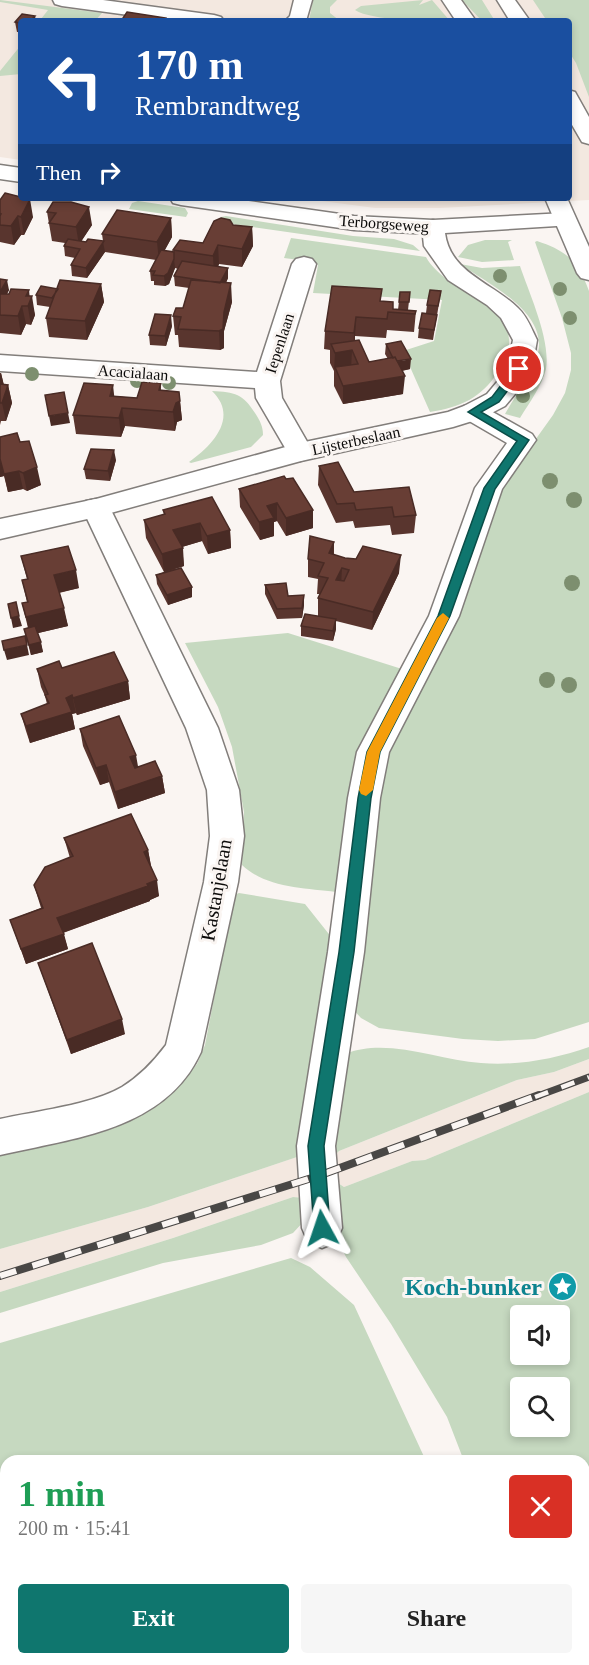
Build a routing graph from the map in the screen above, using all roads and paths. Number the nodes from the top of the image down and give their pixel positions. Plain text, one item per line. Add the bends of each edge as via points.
1 (62, 0) edge
2 (303, 0) edge
3 (451, 0) edge
4 (506, 0) edge
5 (192, 18) edge
6 (299, 18) edge
7 (464, 18) edge
8 (518, 18) edge
9 (572, 104) edge
10 (589, 138) edge
11 (0, 172) edge
12 (18, 175) edge
13 (202, 201) edge
14 (557, 201) edge
15 (589, 219) edge
16 (565, 220) junction
17 (433, 227) junction
18 (304, 264) dead end
19 (589, 273) edge
20 (0, 363) edge
21 (267, 381) junction
22 (473, 412) junction
23 (300, 452) junction
24 (96, 508) junction
25 (0, 529) edge
26 (0, 1137) edge
27 (322, 1228) dead end

1 - 5 street
2 - 6 street
3 - 7 street
4 - 8 street
9 - 10 street
11 - 12 street
13 - 17 street, Terborgseweg via 354,223
14 - 16 street
15 - 16 street, Terborgseweg
16 - 17 street, Terborgseweg
16 - 19 street
17 - 22 street, Lijsterbeslaan via 435,246 456,275 511,314 525,340 519,369 506,388 496,400
18 - 21 street, Iepenlaan
20 - 21 street, Acacialaan
21 - 23 street, Iepenlaan via 268,398
22 - 23 street, Lijsterbeslaan
22 - 27 street via 523,440 489,488 444,616 374,752 364,798 345,964 316,1146
23 - 24 street, Lijsterbeslaan
24 - 25 street, Lijsterbeslaan
24 - 26 street, Kastanjelaan via 202,728 223,790 227,836 221,882 183,1052 163,1078 136,1099 104,1114

